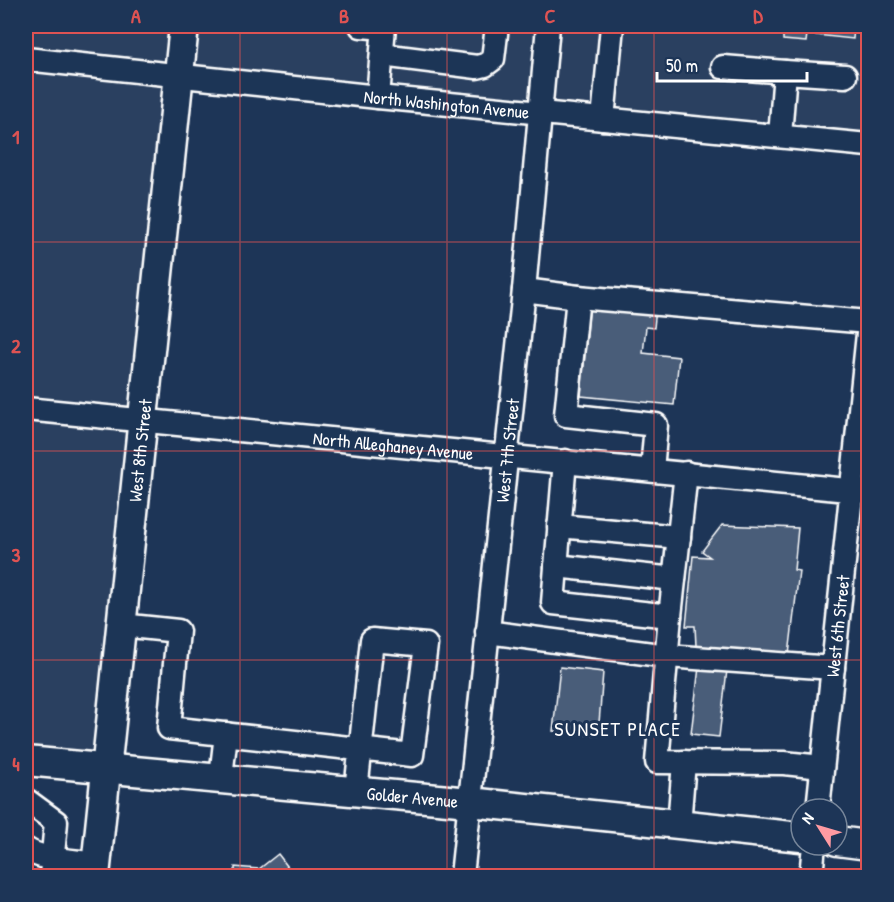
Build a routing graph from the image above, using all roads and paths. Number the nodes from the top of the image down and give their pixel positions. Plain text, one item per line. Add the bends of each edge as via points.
1 (184, 26) edge
2 (361, 26) edge
3 (497, 26) edge
4 (549, 26) edge
5 (612, 26) edge
6 (384, 27) edge
7 (382, 55) junction
8 (26, 59) edge
9 (723, 67) dead end
10 (785, 72) junction
11 (179, 76) junction
12 (845, 76) dead end
13 (378, 97) junction
14 (540, 113) junction
15 (603, 119) junction
16 (780, 136) junction
17 (868, 145) edge
18 (524, 290) junction
19 (578, 297) junction
20 (868, 322) edge
21 (868, 334) edge
22 (26, 409) edge
23 (143, 421) junction
24 (505, 455) junction
25 (565, 461) junction
26 (652, 470) junction
27 (686, 473) junction
28 (861, 491) edge
29 (559, 526) junction
30 (679, 537) junction
31 (556, 566) junction
32 (674, 579) junction
33 (670, 616) junction
34 (121, 625) junction
35 (487, 632) junction
36 (667, 656) junction
37 (833, 668) junction
38 (226, 734) junction
39 (360, 749) junction
40 (26, 760) edge
41 (684, 762) junction
42 (105, 767) junction
43 (822, 767) junction
44 (221, 777) junction
45 (356, 791) junction
46 (819, 797) edge
47 (26, 800) edge
48 (470, 802) junction
49 (679, 825) junction
50 (789, 836) edge
51 (849, 843) edge
52 (868, 845) edge
53 (26, 849) edge
54 (813, 857) edge
55 (52, 867) edge
56 (95, 870) edge
57 (462, 876) edge
58 (811, 876) edge

1 - 11 main road, West 8th Street
2 - 6 street
3 - 7 street via 492,59 485,65
4 - 14 street, West 7th Street
5 - 15 street
6 - 7 street
7 - 13 street
8 - 11 street, North Washington Avenue
9 - 10 street
10 - 12 street
10 - 16 street
11 - 13 street, North Washington Avenue
11 - 23 main road, West 8th Street
13 - 14 street, North Washington Avenue
14 - 15 street, North Washington Avenue
14 - 18 street, West 7th Street
15 - 16 street, North Washington Avenue
16 - 17 street, North Washington Avenue
18 - 19 street
18 - 24 street, West 7th Street
19 - 20 street
19 - 26 street via 566,415 656,425
21 - 28 street, West 6th Street
22 - 23 street, North Alleghaney Avenue
23 - 24 street, North Alleghaney Avenue
23 - 34 main road, West 8th Street
24 - 25 street, North Alleghaney Avenue
24 - 35 street, West 7th Street
25 - 26 street, North Alleghaney Avenue
25 - 29 street
26 - 27 street, North Alleghaney Avenue
27 - 28 street, North Alleghaney Avenue
27 - 30 street
28 - 37 street, West 6th Street
29 - 30 street
29 - 31 street
30 - 32 street
31 - 32 street
31 - 33 street via 553,603
32 - 33 street
33 - 36 street
34 - 38 street via 178,631 169,728
34 - 42 main road, West 8th Street
35 - 36 street
35 - 48 street, West 7th Street
36 - 37 street
36 - 41 street via 657,762
37 - 43 street, West 6th Street
38 - 39 street
38 - 44 street
39 - 39 street via 412,755 426,645 372,640
39 - 45 street
40 - 42 main road, Golder Avenue
41 - 43 street
41 - 49 street
42 - 44 main road, Golder Avenue
42 - 56 main road, West 8th Street
43 - 46 street, West 6th Street
44 - 45 main road, Golder Avenue
45 - 48 main road, Golder Avenue
47 - 55 street via 56,822
48 - 49 main road, Golder Avenue
48 - 57 street, West 7th Street
49 - 50 main road, Golder Avenue
51 - 52 main road
53 - 55 street
54 - 58 street
55 - 56 street

